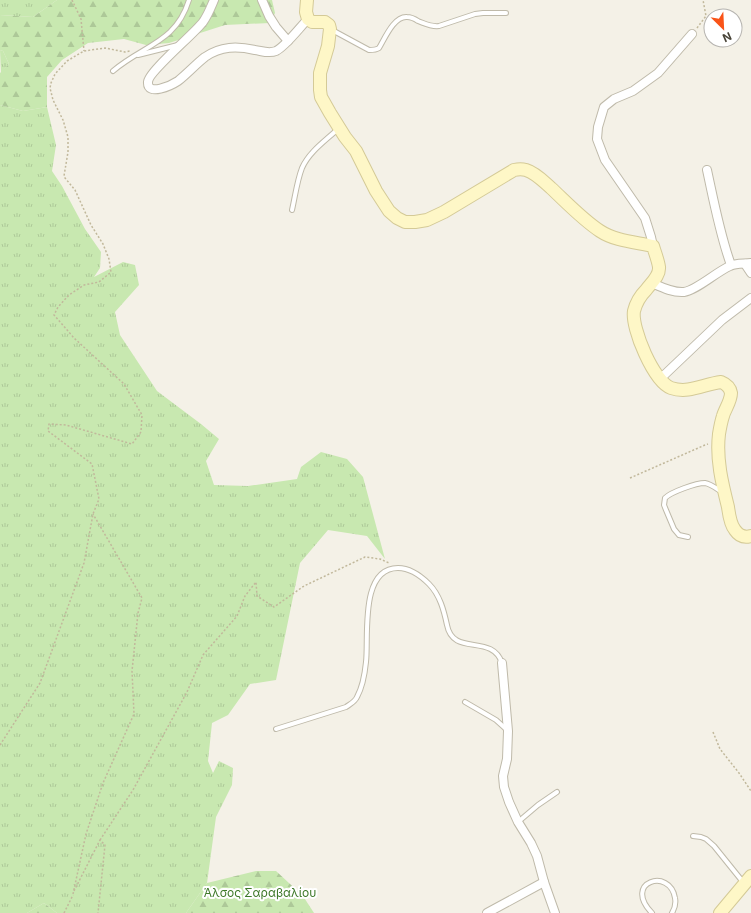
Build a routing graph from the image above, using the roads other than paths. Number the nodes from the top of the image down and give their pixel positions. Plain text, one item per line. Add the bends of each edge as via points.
1 (189, 0) edge
2 (214, 0) edge
3 (262, 0) edge
4 (307, 0) edge
5 (506, 13) dead end
6 (308, 19) junction
7 (330, 29) junction
8 (692, 34) road end
9 (288, 41) junction
10 (182, 44) junction
11 (132, 56) junction
12 (113, 71) dead end
13 (339, 128) junction
14 (707, 170) dead end
15 (292, 210) dead end
16 (653, 246) junction
17 (748, 263) edge
18 (731, 266) junction
19 (751, 273) edge
20 (652, 283) junction
21 (751, 298) edge
22 (660, 379) junction
23 (724, 493) junction
24 (751, 536) edge
25 (688, 537) dead end
26 (502, 663) joint
27 (465, 702) dead end
28 (276, 729) dead end
29 (508, 731) junction
30 (557, 792) dead end
31 (518, 822) junction
32 (693, 836) dead end
33 (748, 880) edge
34 (544, 882) junction
35 (487, 913) edge
36 (555, 913) edge
37 (652, 913) edge
38 (672, 913) edge
39 (720, 913) edge

1 - 11 lane via 183,16 171,32
2 - 10 street via 203,22
3 - 9 street via 269,16
4 - 6 street
5 - 7 lane via 476,14 433,27 411,17 402,17 393,24 376,50 369,50
6 - 7 street via 312,22 325,22
6 - 9 street
7 - 13 street via 320,72 320,90 325,105
8 - 16 street via 658,73 604,107 598,126 597,139 605,160 644,218
9 - 10 street via 273,52 232,47 214,51 177,81 168,86 149,88 149,79 156,69
10 - 11 lane
11 - 12 lane
13 - 15 lane via 306,161 300,174
13 - 16 street via 356,151 376,192 389,211 405,222 427,220 514,170 521,169 528,170 543,181 600,231 609,236
14 - 18 street
16 - 20 street via 659,272
17 - 18 street
17 - 19 street
18 - 20 street via 693,289 683,292
20 - 22 street via 640,297 634,311 634,319 646,356
21 - 22 street via 722,320
22 - 23 street via 671,388 690,390 721,382 729,388 731,393 720,425 718,443
23 - 24 street via 734,529 742,536
23 - 25 lane via 705,483 674,492 665,498 666,510 674,529 679,535
26 - 28 lane via 495,651 456,641 452,637 439,598 421,576 402,568 392,569 383,573 371,591 367,611 366,662 357,698 346,707
26 - 29 street
27 - 29 lane via 496,720
29 - 31 street via 504,787
30 - 31 lane
31 - 34 street via 537,856
32 - 33 lane via 706,839
33 - 39 street
34 - 35 street
34 - 36 street
37 - 38 lane via 643,901 643,888 649,882 658,881 668,884 672,890 675,902

